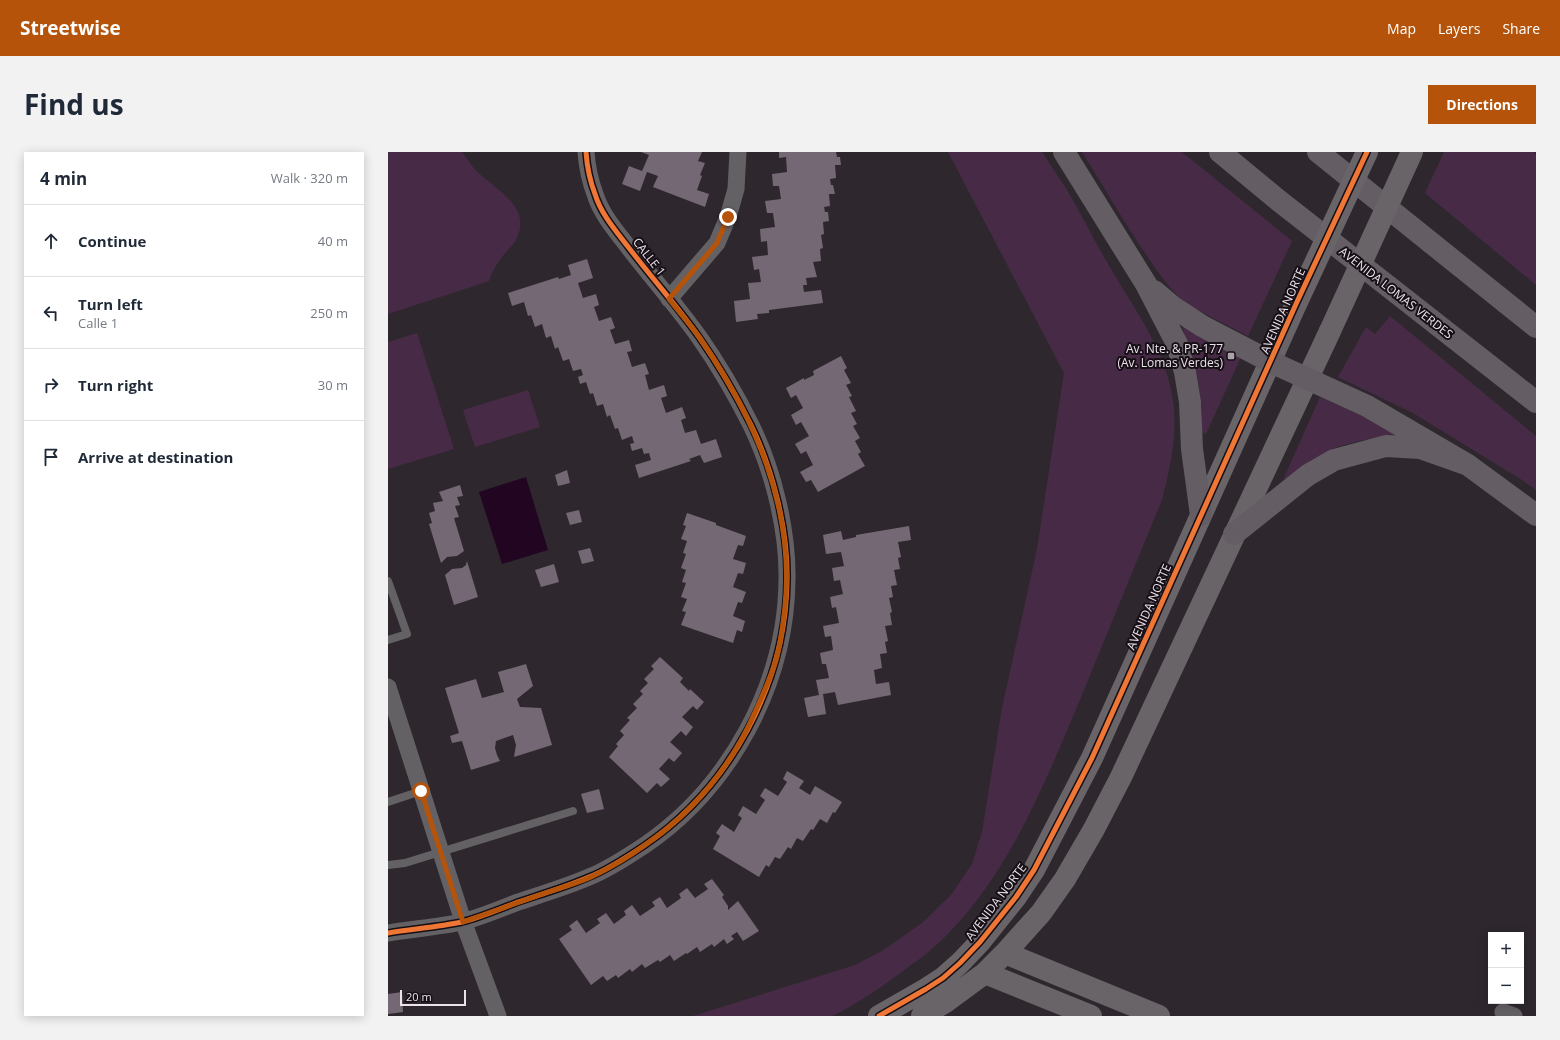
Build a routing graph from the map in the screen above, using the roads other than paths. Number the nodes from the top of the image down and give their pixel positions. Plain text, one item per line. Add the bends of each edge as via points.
1 (586, 152) edge
2 (738, 152) edge
3 (1064, 152) edge
4 (1220, 152) edge
5 (1318, 152) edge
6 (1367, 152) edge
7 (1412, 152) edge
8 (1146, 284) junction
9 (669, 299) junction
10 (1536, 327) edge
11 (1271, 362) junction
12 (1307, 379) junction
13 (1536, 402) edge
14 (1468, 465) junction
15 (1201, 515) junction
16 (1536, 515) edge
17 (1234, 534) junction
18 (388, 581) edge
19 (388, 640) edge
20 (388, 687) edge
21 (392, 715) edge
22 (421, 791) junction
23 (388, 802) edge
24 (573, 811) dead end
25 (441, 852) junction
26 (388, 865) edge
27 (463, 922) junction
28 (388, 933) edge
29 (980, 942) junction
30 (1005, 954) junction
31 (960, 963) junction
32 (985, 973) junction
33 (498, 1016) edge
34 (879, 1016) edge
35 (922, 1016) edge
36 (1091, 1016) edge
37 (1159, 1016) edge

1 - 9 street, CALLE 1 via 595,196 610,223
2 - 9 street via 736,189 717,243
3 - 8 highway
4 - 13 highway, AVENIDA LOMAS VERDES
5 - 10 highway
6 - 11 street, AVENIDA NORTE, bridge
7 - 12 street, bridge
8 - 11 highway via 1173,307 1202,326
8 - 15 highway via 1177,344 1185,372
9 - 27 street, CALLE 1 via 699,337 725,378 751,426 768,466 780,510 787,580 784,620 776,660 750,725 733,754 708,790 674,824 644,846 591,877
11 - 12 highway
11 - 15 street, AVENIDA NORTE
12 - 14 highway via 1366,406
12 - 17 street
14 - 16 highway
14 - 17 highway via 1420,448 1386,446 1334,460 1308,475
15 - 29 street, AVENIDA NORTE via 1098,746 1072,797 1034,870
17 - 30 street via 1154,709 1094,829 1042,913
18 - 19 lane via 407,634
20 - 21 street
21 - 22 street
22 - 23 lane
22 - 25 street
24 - 25 lane
25 - 26 lane via 405,863
25 - 27 street
27 - 28 street, CALLE 1
27 - 33 street
29 - 30 street
29 - 31 street, AVENIDA NORTE
30 - 32 street
30 - 37 street
31 - 32 street
31 - 34 street, AVENIDA NORTE via 943,978
32 - 35 street
32 - 36 street

